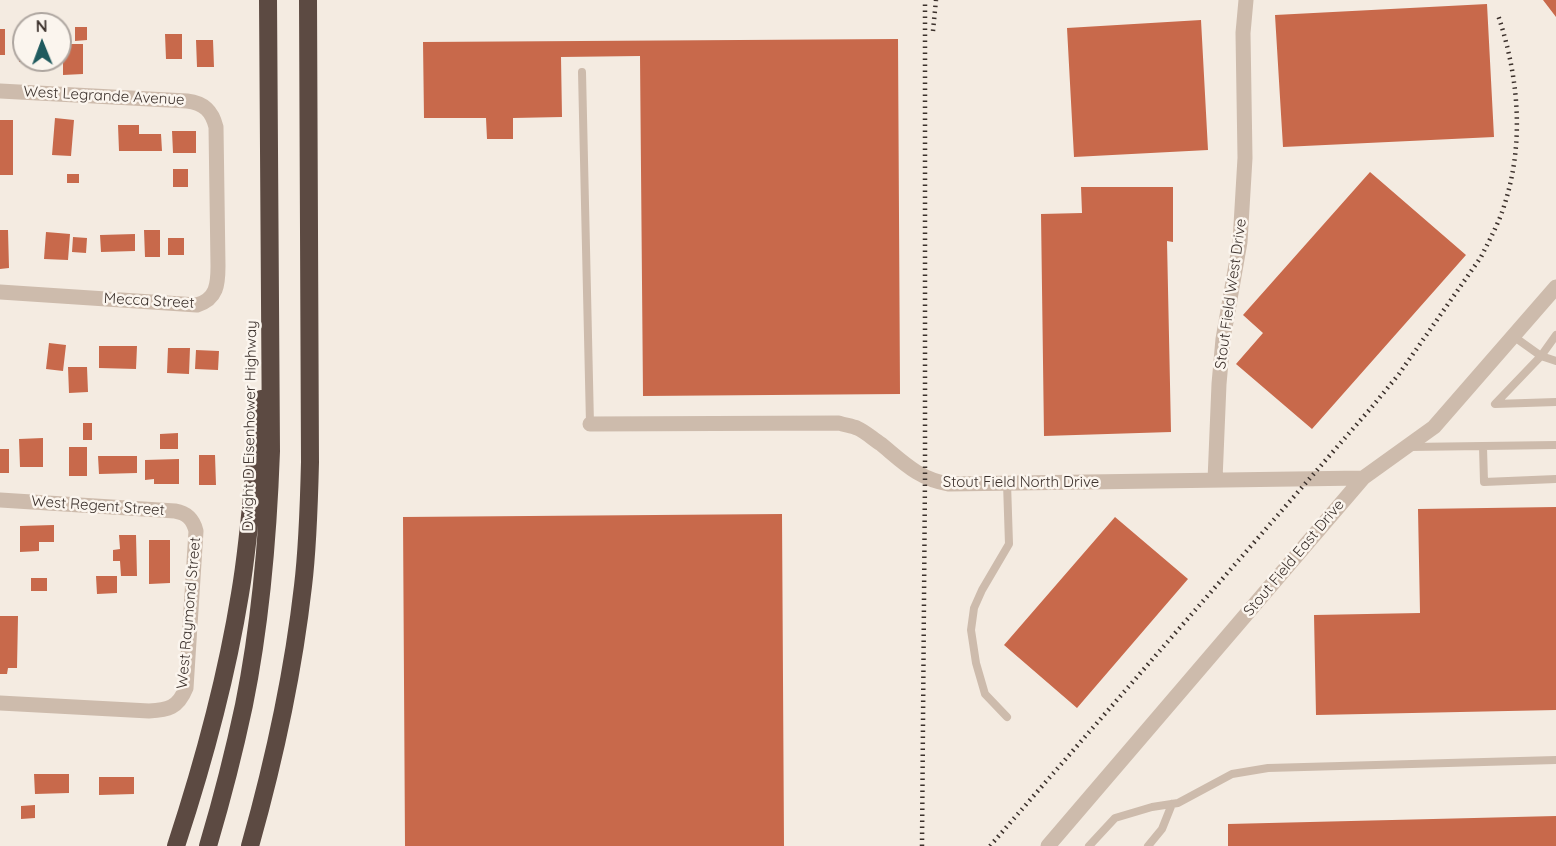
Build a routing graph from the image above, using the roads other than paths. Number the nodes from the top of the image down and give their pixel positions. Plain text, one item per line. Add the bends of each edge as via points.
1 (268, 0) edge
2 (308, 0) edge
3 (1245, 0) edge
4 (582, 72) dead end
5 (0, 91) edge
6 (207, 108) joint
7 (1556, 287) edge
8 (0, 292) edge
9 (270, 314) junction
10 (1556, 335) edge
11 (1513, 336) junction
12 (1541, 357) junction
13 (1556, 361) edge
14 (1556, 402) edge
15 (590, 424) joint
16 (1556, 445) edge
17 (1405, 447) junction
18 (1483, 447) junction
19 (1363, 478) junction
20 (1556, 479) edge
21 (1215, 480) junction
22 (1007, 483) junction
23 (0, 500) edge
24 (192, 522) joint
25 (0, 703) edge
26 (1007, 717) dead end
27 (1556, 760) edge
28 (1172, 804) junction
29 (176, 846) edge
30 (208, 846) edge
31 (250, 846) edge
32 (1047, 846) edge
33 (1089, 846) edge
34 (1148, 846) edge

1 - 9 highway, Dwight D Eisenhower Highway
2 - 31 highway via 308,529 287,693
3 - 21 street, Stout Field West Drive via 1241,230 1218,384
4 - 15 lane
5 - 6 street, West Legrande Avenue via 187,101
6 - 8 street, Mecca Street via 214,118 216,138 218,277 210,298 197,304
7 - 11 street, Stout Field East Drive
9 - 29 highway via 238,604 224,676
9 - 30 highway, Dwight D Eisenhower Highway via 271,460 260,606 236,740
10 - 12 lane
11 - 12 lane
11 - 17 street, Stout Field East Drive via 1434,427
12 - 13 lane
12 - 14 lane via 1495,404
15 - 22 street, Stout Field North Drive via 833,422 857,428 933,482
16 - 18 lane
17 - 18 lane
17 - 19 street, Stout Field East Drive
18 - 20 lane via 1484,482
19 - 21 street, Stout Field North Drive
19 - 32 street, Stout Field East Drive
21 - 22 street, Stout Field North Drive
22 - 26 lane via 1009,544 974,608 971,630 985,694
23 - 24 street, West Regent Street via 160,509 181,512
24 - 25 street, West Raymond Street via 196,531 186,688 173,706 149,711
27 - 28 lane via 1268,768 1232,774
28 - 33 lane via 1115,818
28 - 34 lane via 1162,829

